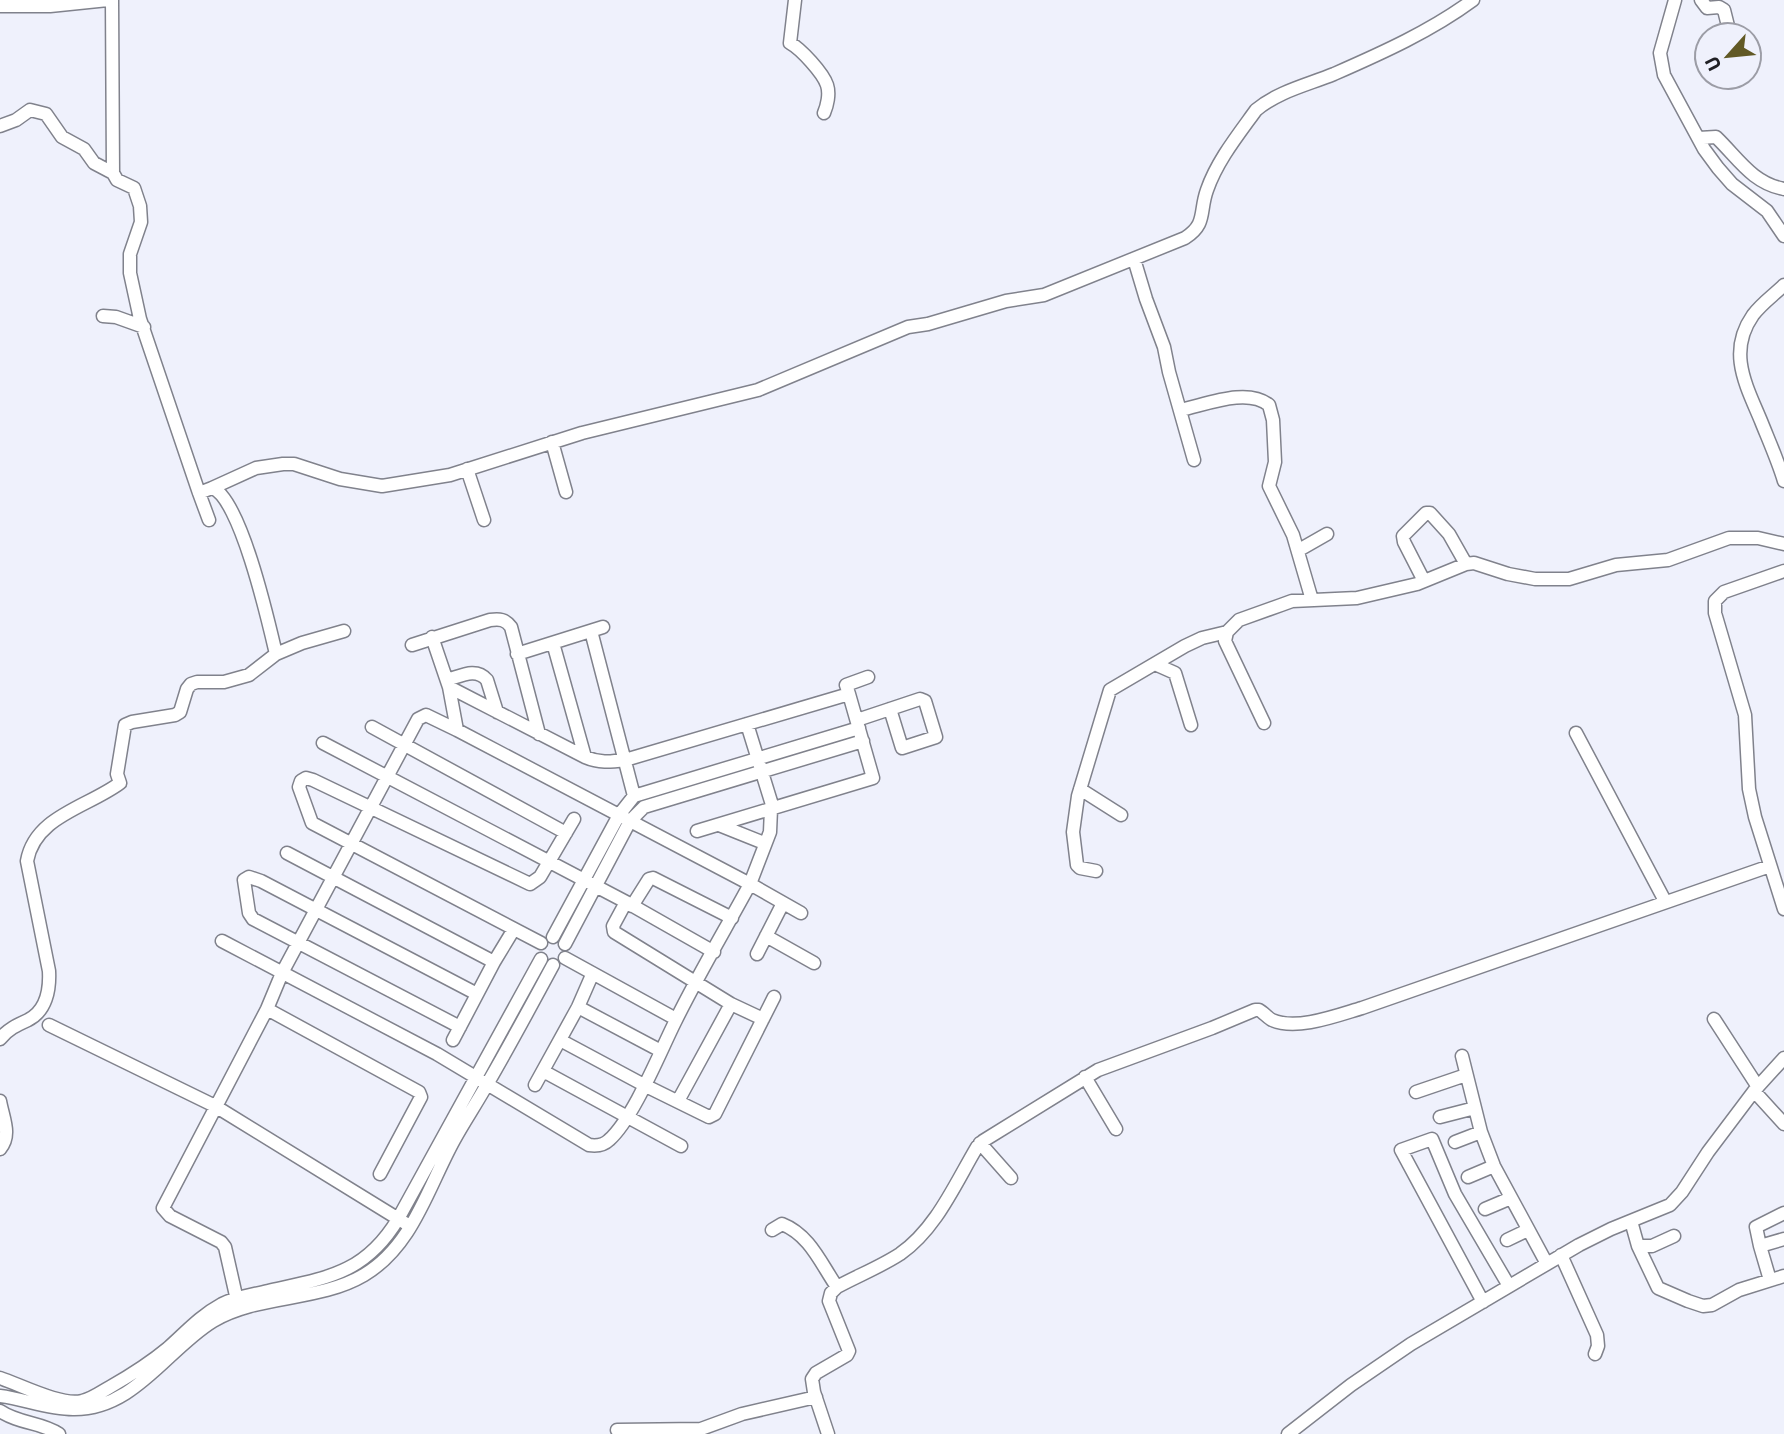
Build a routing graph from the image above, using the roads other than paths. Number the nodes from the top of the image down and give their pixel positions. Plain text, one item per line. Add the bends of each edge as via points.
1 (110, 0) edge
2 (795, 0) edge
3 (1473, 0) edge
4 (1675, 0) edge
5 (1701, 0) edge
6 (0, 6) edge
7 (1727, 21) edge
8 (824, 113) dead end
9 (0, 126) edge
10 (1699, 138) junction
11 (113, 173) junction
12 (1784, 189) edge
13 (1784, 236) edge
14 (1134, 259) junction
15 (1784, 285) edge
16 (103, 316) dead end
17 (144, 327) junction
18 (1180, 410) junction
19 (552, 442) junction
20 (1194, 460) dead end
21 (467, 469) junction
22 (1784, 481) edge
23 (212, 488) junction
24 (566, 492) dead end
25 (199, 493) junction
26 (209, 520) dead end
27 (484, 520) dead end
28 (1327, 534) dead end
29 (1784, 544) edge
30 (1298, 550) junction
31 (1466, 564) junction
32 (1784, 571) edge
33 (1424, 581) junction
34 (1312, 600) junction
35 (344, 631) dead end
36 (1227, 632) junction
37 (432, 637) junction
38 (553, 643) junction
39 (412, 645) dead end
40 (276, 654) junction
41 (517, 654) junction
42 (1157, 665) junction
43 (868, 677) dead end
44 (448, 683) junction
45 (849, 694) junction
46 (890, 709) dead end
47 (497, 712) junction
48 (1264, 723) dead end
49 (747, 724) junction
50 (1191, 726) dead end
51 (372, 727) dead end
52 (457, 730) junction
53 (859, 730) junction
54 (1576, 733) dead end
55 (539, 734) junction
56 (323, 743) dead end
57 (404, 745) junction
58 (585, 757) junction
59 (757, 758) junction
60 (625, 760) junction
61 (761, 772) junction
62 (388, 776) junction
63 (1080, 789) junction
64 (634, 796) junction
65 (371, 807) junction
66 (773, 808) junction
67 (1121, 815) dead end
68 (625, 818) junction
69 (574, 820) dead end
70 (719, 825) junction
71 (697, 831) dead end
72 (566, 833) junction
73 (764, 843) junction
74 (352, 844) junction
75 (287, 853) dead end
76 (548, 863) junction
77 (1770, 866) junction
78 (1096, 871) dead end
79 (334, 878) junction
80 (750, 884) junction
81 (591, 885) junction
82 (1665, 901) junction
83 (783, 903) junction
84 (629, 904) junction
85 (1784, 908) edge
86 (316, 911) junction
87 (801, 913) dead end
88 (732, 918) junction
89 (514, 929) junction
90 (766, 936) junction
91 (559, 940) junction
92 (222, 941) dead end
93 (300, 943) junction
94 (541, 943) junction
95 (714, 952) junction
96 (757, 954) dead end
97 (565, 958) junction
98 (494, 962) junction
99 (547, 962) junction
100 (814, 963) dead end
101 (282, 973) junction
102 (592, 975) junction
103 (696, 982) junction
104 (477, 994) junction
105 (774, 996) dead end
106 (731, 1004) junction
107 (578, 1007) junction
108 (267, 1009) junction
109 (676, 1019) junction
110 (762, 1019) junction
111 (1714, 1020) dead end
112 (49, 1025) dead end
113 (460, 1027) junction
114 (0, 1039) edge
115 (453, 1040) dead end
116 (560, 1040) junction
117 (661, 1051) junction
118 (1462, 1056) dead end
119 (1784, 1058) edge
120 (543, 1071) junction
121 (1466, 1075) junction
122 (1085, 1077) junction
123 (482, 1080) junction
124 (535, 1085) dead end
125 (644, 1085) junction
126 (1756, 1089) junction
127 (1416, 1092) dead end
128 (0, 1101) edge
129 (678, 1101) junction
130 (215, 1106) junction
131 (1475, 1108) junction
132 (627, 1116) junction
133 (1440, 1117) dead end
134 (1784, 1124) edge
135 (1116, 1129) dead end
136 (1481, 1132) junction
137 (1455, 1142) dead end
138 (981, 1143) junction
139 (681, 1146) dead end
140 (0, 1149) edge
141 (1494, 1166) junction
142 (380, 1174) dead end
143 (1468, 1177) dead end
144 (1011, 1178) dead end
145 (1511, 1198) junction
146 (1485, 1209) dead end
147 (1784, 1213) edge
148 (398, 1219) junction
149 (1631, 1221) junction
150 (412, 1226) junction
151 (772, 1230) dead end
152 (1528, 1230) junction
153 (1674, 1236) dead end
154 (1784, 1239) edge
155 (1507, 1240) dead end
156 (1638, 1246) junction
157 (1760, 1247) junction
158 (1561, 1255) junction
159 (1547, 1264) junction
160 (1784, 1276) edge
161 (1770, 1280) junction
162 (1509, 1286) junction
163 (837, 1287) junction
164 (1483, 1302) junction
165 (237, 1303) junction
166 (1595, 1354) dead end
167 (0, 1378) edge
168 (118, 1389) junction
169 (0, 1396) edge
170 (816, 1397) junction
171 (0, 1411) edge
172 (617, 1430) dead end
173 (59, 1434) edge
174 (828, 1434) edge
175 (1288, 1434) edge

1 - 6 street
1 - 11 street
2 - 8 street via 790,43 827,85
3 - 14 street via 1424,31 1264,103 1213,175 1196,230
4 - 10 street via 1660,60
5 - 7 street via 1707,8 1724,10
9 - 11 street via 30,110 44,112 62,137
10 - 12 street via 1716,137 1746,171
10 - 13 street via 1725,178 1767,211
11 - 17 street via 117,180 133,186 140,206 130,273
14 - 18 street
14 - 19 street via 1044,295 900,329 738,396
15 - 22 street via 1749,322 1739,365
16 - 17 street
17 - 25 street
18 - 20 street
18 - 30 street via 1242,398 1269,405 1275,461 1269,486
19 - 21 street
19 - 24 street
21 - 23 street via 382,486 284,464 256,468
21 - 27 street
23 - 25 street
23 - 40 street via 220,491 241,529
25 - 26 street
28 - 30 street
29 - 31 street via 1729,538 1668,560 1616,565 1569,579 1535,579
30 - 34 street
31 - 33 street
31 - 33 street via 1450,534 1427,512 1403,536
32 - 77 street via 1724,592 1715,605 1745,715 1749,789
33 - 34 street via 1357,598
34 - 36 street via 1292,601 1239,620
35 - 40 street
36 - 42 street via 1185,646
36 - 48 street via 1226,649
37 - 39 street
37 - 41 street via 501,619 511,627
37 - 44 street
38 - 41 street
38 - 58 street
38 - 60 street via 597,629
40 - 114 street via 249,675 191,684 175,715 125,725 117,774 120,783 68,811 36,838 27,861 50,988 31,1019 9,1029
41 - 55 street
42 - 50 street via 1175,673
42 - 63 street via 1110,690
43 - 45 street via 846,685
44 - 47 street
44 - 47 street via 474,672 484,675
44 - 52 street
45 - 49 street
45 - 53 street
46 - 53 street
47 - 55 street
49 - 59 street
49 - 60 street
51 - 57 street
52 - 57 street via 426,715 418,719
52 - 68 street
53 - 59 street
53 - 61 street
53 - 66 street via 873,778
54 - 82 street
55 - 58 street
56 - 62 street
57 - 62 street
57 - 72 street
58 - 60 street via 596,762
59 - 61 street
59 - 64 street
60 - 64 street
61 - 66 street
61 - 68 street via 644,807
62 - 65 street
62 - 76 street
63 - 67 street
63 - 78 street via 1073,832 1076,862 1080,868
64 - 68 street
65 - 74 street
65 - 74 street via 313,780 301,781 312,823
65 - 76 street via 523,883 536,882
66 - 70 street
66 - 73 street
68 - 80 street
68 - 81 street
69 - 72 street
70 - 71 street
70 - 73 street
72 - 76 street
73 - 80 street
74 - 79 street
74 - 89 street
75 - 79 street
76 - 81 street
77 - 82 street
77 - 85 street
79 - 86 street
79 - 98 street
80 - 83 street
80 - 88 street
81 - 84 street
81 - 91 street
82 - 122 street via 1320,1020 1271,1020 1255,1010
83 - 87 street
83 - 90 street
84 - 88 street via 653,878
84 - 95 street
84 - 103 street via 612,926 614,932
86 - 93 street
86 - 93 street via 261,881 244,880 253,919
86 - 104 street
88 - 95 street
89 - 94 street
89 - 98 street
90 - 96 street
90 - 100 street
91 - 94 street via 548,937
91 - 97 street via 567,951
92 - 101 street
93 - 101 street
93 - 113 street
94 - 99 street via 539,952
95 - 103 street
97 - 99 street
97 - 102 street
98 - 104 street
99 - 123 street
101 - 108 street
101 - 123 street
102 - 107 street
102 - 109 street
103 - 106 street
103 - 109 street
104 - 113 street
105 - 110 street
106 - 110 street
106 - 129 street
107 - 116 street
107 - 117 street
108 - 130 street
108 - 142 street via 419,1092 421,1097
109 - 117 street
110 - 129 street via 715,1114 703,1115
111 - 126 street
112 - 130 street
113 - 115 street
116 - 120 street
116 - 125 street
117 - 125 street
118 - 121 street
119 - 126 street
120 - 124 street
120 - 132 street
121 - 127 street
121 - 131 street
122 - 135 street
122 - 138 street
123 - 132 street via 589,1145 608,1141
123 - 148 street
123 - 150 street
125 - 129 street
125 - 132 street
126 - 134 street
126 - 149 street via 1676,1199 1662,1210
128 - 140 street via 6,1140
130 - 148 street
130 - 165 street via 163,1208 225,1247
131 - 133 street
131 - 136 street
132 - 139 street
136 - 137 street
136 - 141 street
138 - 144 street
138 - 163 street via 937,1215 915,1241 900,1254
141 - 143 street
141 - 145 street
145 - 146 street
145 - 152 street
147 - 157 street via 1756,1227
148 - 150 street
148 - 165 street via 386,1240 352,1266
149 - 156 street
149 - 158 street
150 - 165 street via 387,1258 362,1276 328,1290
151 - 163 street via 782,1224 801,1236
152 - 155 street
152 - 159 street
153 - 156 street
154 - 157 street
156 - 161 street via 1658,1288 1703,1306
157 - 161 street
158 - 159 street
158 - 166 street via 1597,1335
159 - 162 street
160 - 161 street
162 - 164 street
162 - 164 street via 1455,1194 1432,1139 1401,1150
163 - 170 street via 829,1301 849,1351 814,1375
164 - 175 street via 1367,1373
165 - 168 street via 221,1305 194,1323
167 - 168 street via 72,1402
168 - 169 street via 97,1405 71,1409
170 - 172 street via 701,1429
170 - 174 street
171 - 173 street

